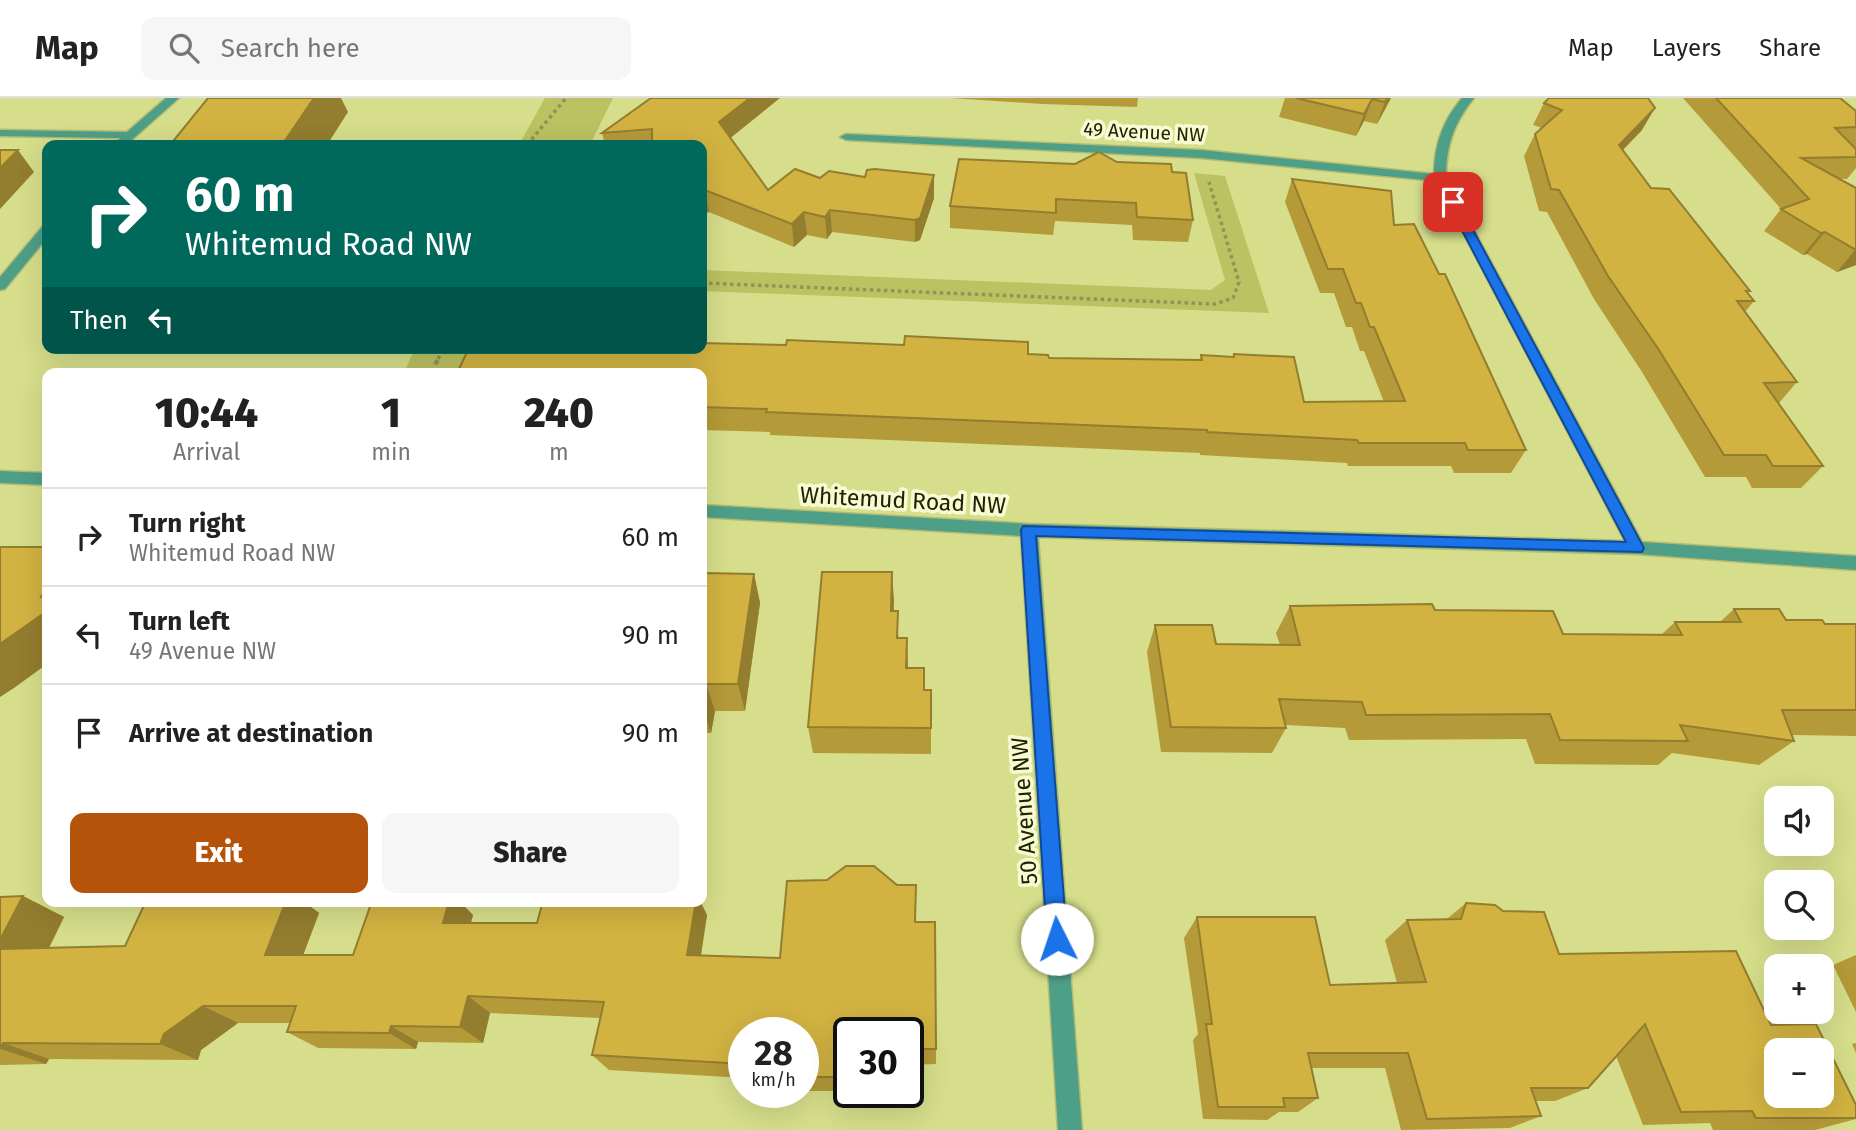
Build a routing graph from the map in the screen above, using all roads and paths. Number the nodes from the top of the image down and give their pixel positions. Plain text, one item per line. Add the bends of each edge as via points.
1 (173, 98) edge
2 (566, 98) edge
3 (1468, 98) edge
4 (0, 133) edge
5 (128, 135) junction
6 (846, 137) dead end
7 (123, 140) edge
8 (531, 140) edge
9 (1201, 154) junction
10 (1440, 178) junction
11 (42, 236) edge
12 (707, 283) edge
13 (0, 286) edge
14 (0, 477) edge
15 (42, 479) edge
16 (707, 510) edge
17 (1028, 530) junction
18 (1637, 548) junction
19 (1856, 563) edge
20 (1070, 1130) edge

1 - 5 street
2 - 8 path
3 - 10 street via 1443,138
4 - 5 street
5 - 7 street
6 - 9 street, 49 Avenue NW
9 - 10 street, 49 Avenue NW
9 - 12 path via 1238,282 1233,298 1224,302
10 - 18 street
11 - 13 street
14 - 15 street
16 - 17 street, Whitemud Road NW
17 - 18 street, Whitemud Road NW
17 - 20 street, 50 Avenue NW
18 - 19 street, Whitemud Road NW

